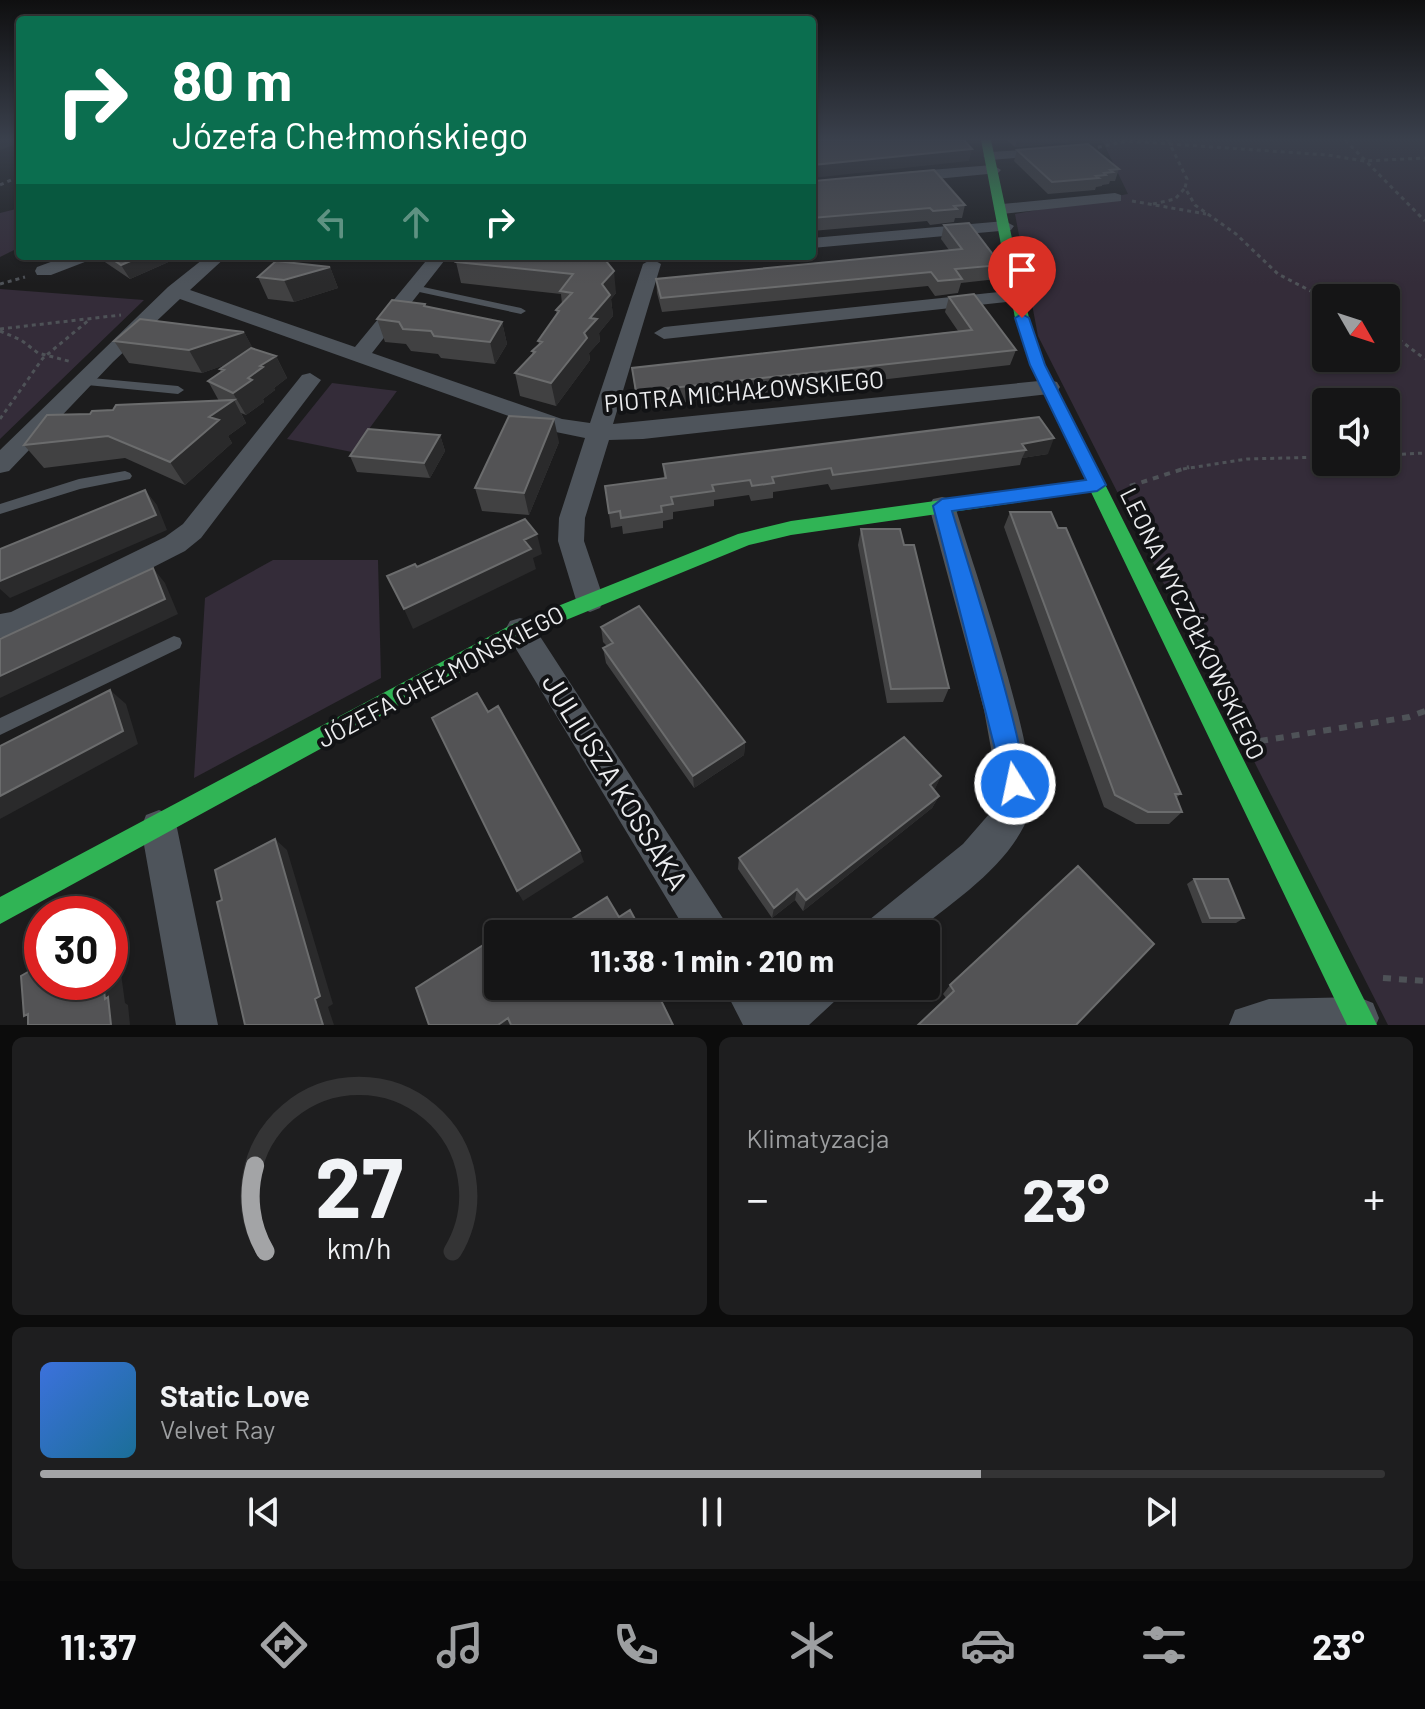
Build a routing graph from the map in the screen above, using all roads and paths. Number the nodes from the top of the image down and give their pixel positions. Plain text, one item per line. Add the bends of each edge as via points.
1 (997, 188) edge
2 (1185, 188) joint
3 (1391, 188) edge
4 (1115, 198) joint
5 (1148, 204) junction
6 (1209, 214) junction
7 (1004, 217) junction
8 (1425, 221) edge
9 (816, 242) edge
10 (73, 260) edge
11 (213, 260) edge
12 (436, 260) edge
13 (652, 264) dead end
14 (44, 271) dead end
15 (414, 288) junction
16 (175, 291) junction
17 (1312, 292) edge
18 (1018, 296) junction
19 (154, 311) junction
20 (521, 311) dead end
21 (91, 319) junction
22 (0, 330) edge
23 (664, 333) dead end
24 (1400, 340) edge
25 (47, 355) junction
26 (360, 355) junction
27 (1425, 359) edge
28 (87, 375) junction
29 (310, 380) dead end
30 (1049, 387) junction
31 (178, 390) dead end
32 (0, 419) edge
33 (597, 432) junction
34 (1425, 453) edge
35 (1400, 454) edge
36 (1312, 457) edge
37 (0, 465) edge
38 (125, 476) dead end
39 (1099, 488) junction
40 (942, 506) junction
41 (0, 509) edge
42 (590, 600) junction
43 (0, 626) edge
44 (520, 630) junction
45 (174, 643) dead end
46 (1425, 711) edge
47 (0, 727) edge
48 (1227, 751) junction
49 (159, 828) junction
50 (0, 911) edge
51 (701, 920) edge
52 (899, 920) edge
53 (752, 1000) edge
54 (806, 1000) edge
55 (1360, 1021) edge
56 (197, 1025) edge
57 (767, 1025) edge
58 (777, 1025) edge
59 (1250, 1025) edge

1 - 7 street, LEONA WYCZÓŁKOWSKIEGO
2 - 5 path via 1175,199
2 - 6 path via 1195,205
3 - 8 path
4 - 5 path
4 - 7 street
5 - 6 path
6 - 17 path via 1278,274
7 - 9 street
7 - 18 street, LEONA WYCZÓŁKOWSKIEGO
10 - 14 street
11 - 16 street
12 - 15 street
13 - 33 street
15 - 20 lane
15 - 26 street
16 - 19 street
16 - 26 street, PIOTRA MICHAŁOWSKIEGO
18 - 23 street
18 - 30 street, LEONA WYCZÓŁKOWSKIEGO via 1029,343
19 - 21 path
19 - 28 street
21 - 22 path
21 - 25 path
22 - 25 path
24 - 27 path
25 - 28 path
25 - 32 path
26 - 33 street, PIOTRA MICHAŁOWSKIEGO via 559,426
28 - 31 lane
28 - 37 street
29 - 43 street via 192,531 16,623
30 - 33 street, PIOTRA MICHAŁOWSKIEGO
30 - 39 street, LEONA WYCZÓŁKOWSKIEGO
33 - 42 street via 572,518 571,541
34 - 35 path
36 - 39 path via 1195,465 1138,484
38 - 41 lane via 79,484
39 - 40 street, JÓZEFA CHEŁMOŃSKIEGO
39 - 48 street, LEONA WYCZÓŁKOWSKIEGO
40 - 42 street, JÓZEFA CHEŁMOŃSKIEGO via 745,539
40 - 52 street via 1008,743 1015,806 987,845
42 - 44 street, JÓZEFA CHEŁMOŃSKIEGO
44 - 49 street, JÓZEFA CHEŁMOŃSKIEGO
44 - 51 street, JULIUSZA KOSSAKA
45 - 47 lane
46 - 48 path via 1273,736
48 - 55 street, LEONA WYCZÓŁKOWSKIEGO
49 - 50 street, JÓZEFA CHEŁMOŃSKIEGO
49 - 56 street
53 - 57 street
54 - 58 street
55 - 59 street via 1269,1020

